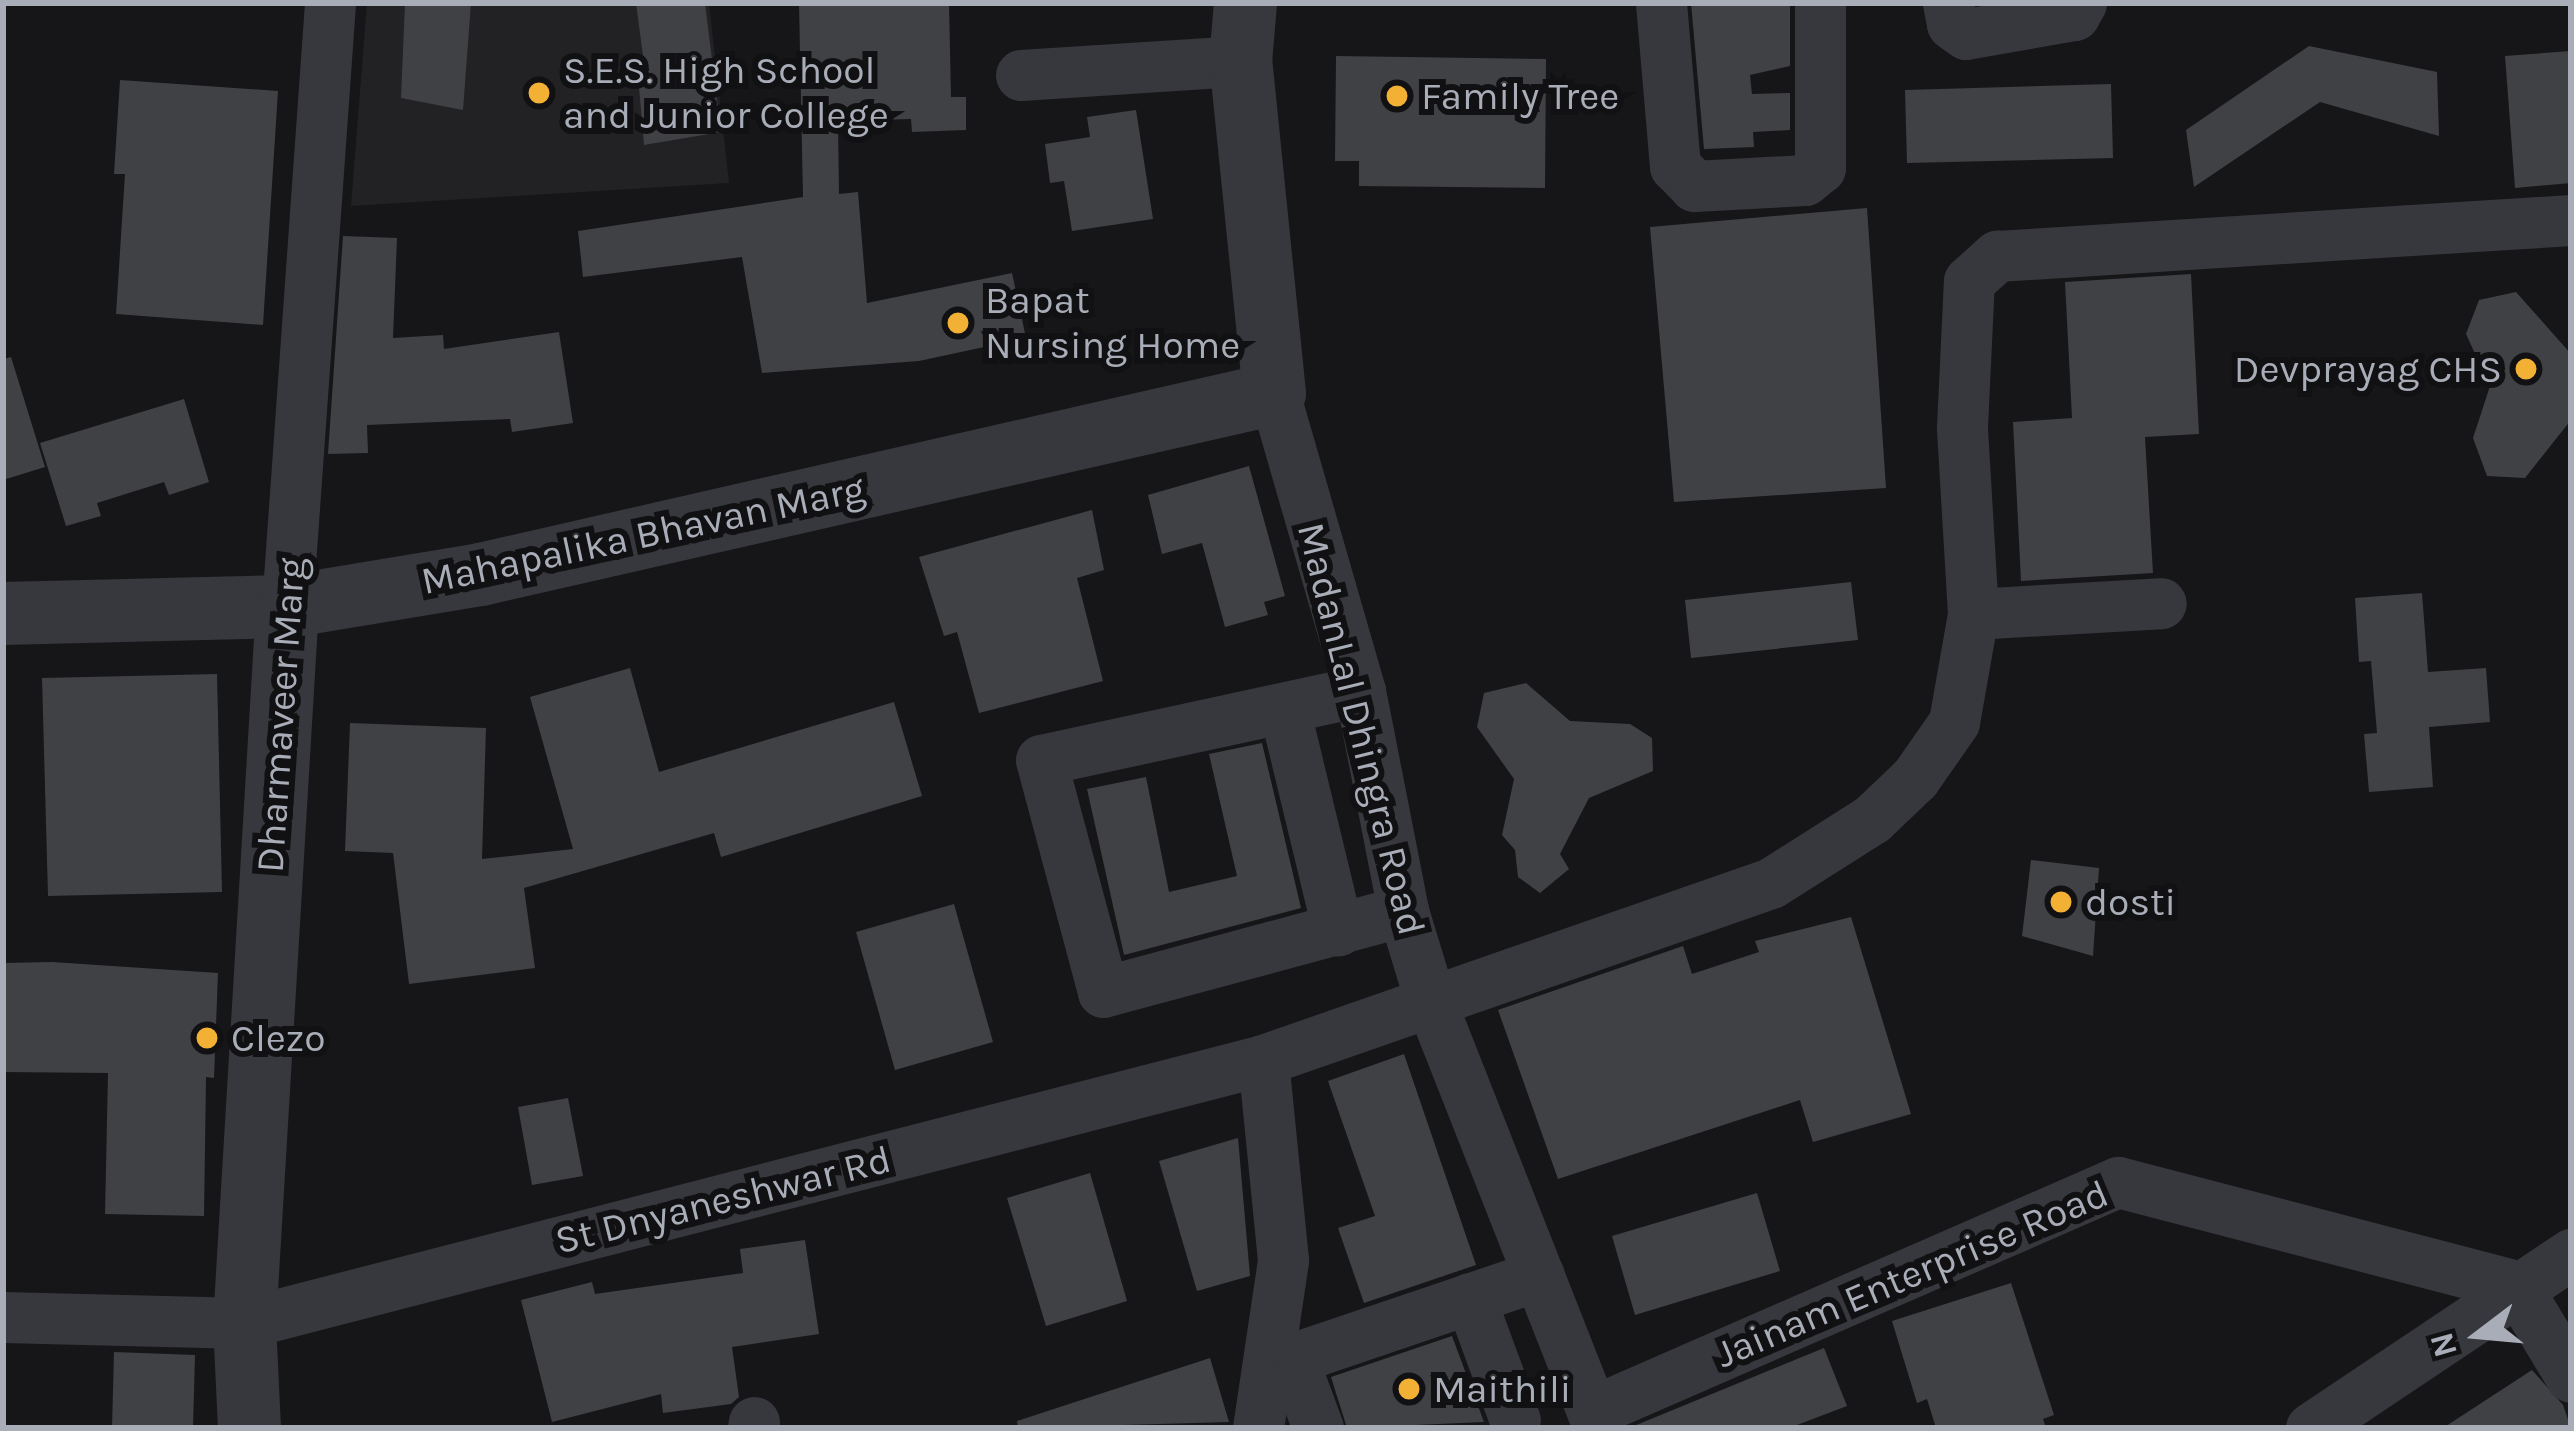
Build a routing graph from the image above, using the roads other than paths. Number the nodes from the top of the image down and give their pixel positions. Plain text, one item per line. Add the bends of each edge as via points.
1 (330, 3) edge
2 (1661, 3) edge
3 (1820, 3) edge
4 (1948, 3) edge
5 (2081, 3) edge
6 (1242, 32) edge
7 (1021, 75) dead end
8 (2571, 220) edge
9 (1274, 394) junction
10 (2161, 603) dead end
11 (287, 606) junction
12 (3, 613) edge
13 (1973, 614) junction
14 (1360, 691) junction
15 (1285, 708) junction
16 (1403, 911) junction
17 (1338, 931) junction
18 (1430, 1000) junction
19 (1263, 1060) junction
20 (2571, 1254) edge
21 (1539, 1275) junction
22 (2516, 1286) junction
23 (1470, 1298) junction
24 (3, 1318) edge
25 (244, 1323) junction
26 (2571, 1377) edge
27 (1593, 1411) edge
28 (1505, 1424) edge
29 (249, 1428) edge
30 (1258, 1428) edge
31 (1318, 1428) edge
32 (2311, 1428) edge

1 - 11 street, Dharmaveer Marg
2 - 3 street via 1675,166 1694,186 1805,180 1820,168
4 - 5 street via 1952,24 1966,34 2074,15
6 - 7 street
6 - 9 street, MadanLal Dhingra Road
8 - 13 street, St Dnyaneshwar Rd via 1997,256 1969,281 1962,427
9 - 11 street, Mahapalika Bhavan Marg via 480,574
9 - 14 street, MadanLal Dhingra Road
10 - 13 street
11 - 12 street, Mahapalika Bhavan Marg
11 - 25 street, Dharmaveer Marg
13 - 18 street, St Dnyaneshwar Rd via 1954,722 1915,778 1872,819 1771,883
14 - 15 street
14 - 16 street, MadanLal Dhingra Road
15 - 17 street
15 - 17 street via 1041,760 1103,992
16 - 17 street
16 - 18 street, MadanLal Dhingra Road
18 - 19 street, St Dnyaneshwar Rd
18 - 21 street, MadanLal Dhingra Road
19 - 25 street, St Dnyaneshwar Rd
19 - 30 street via 1283,1260
20 - 22 street
21 - 23 street
21 - 27 street, MadanLal Dhingra Road
22 - 26 street
22 - 27 street, Jainam Enterprise Road via 2118,1182
22 - 32 street
23 - 28 street
23 - 31 street via 1303,1355 1298,1373
24 - 25 street, St Dnyaneshwar Rd
25 - 29 street, Dharmaveer Marg
27 - 28 street, Jainam Enterprise Road

